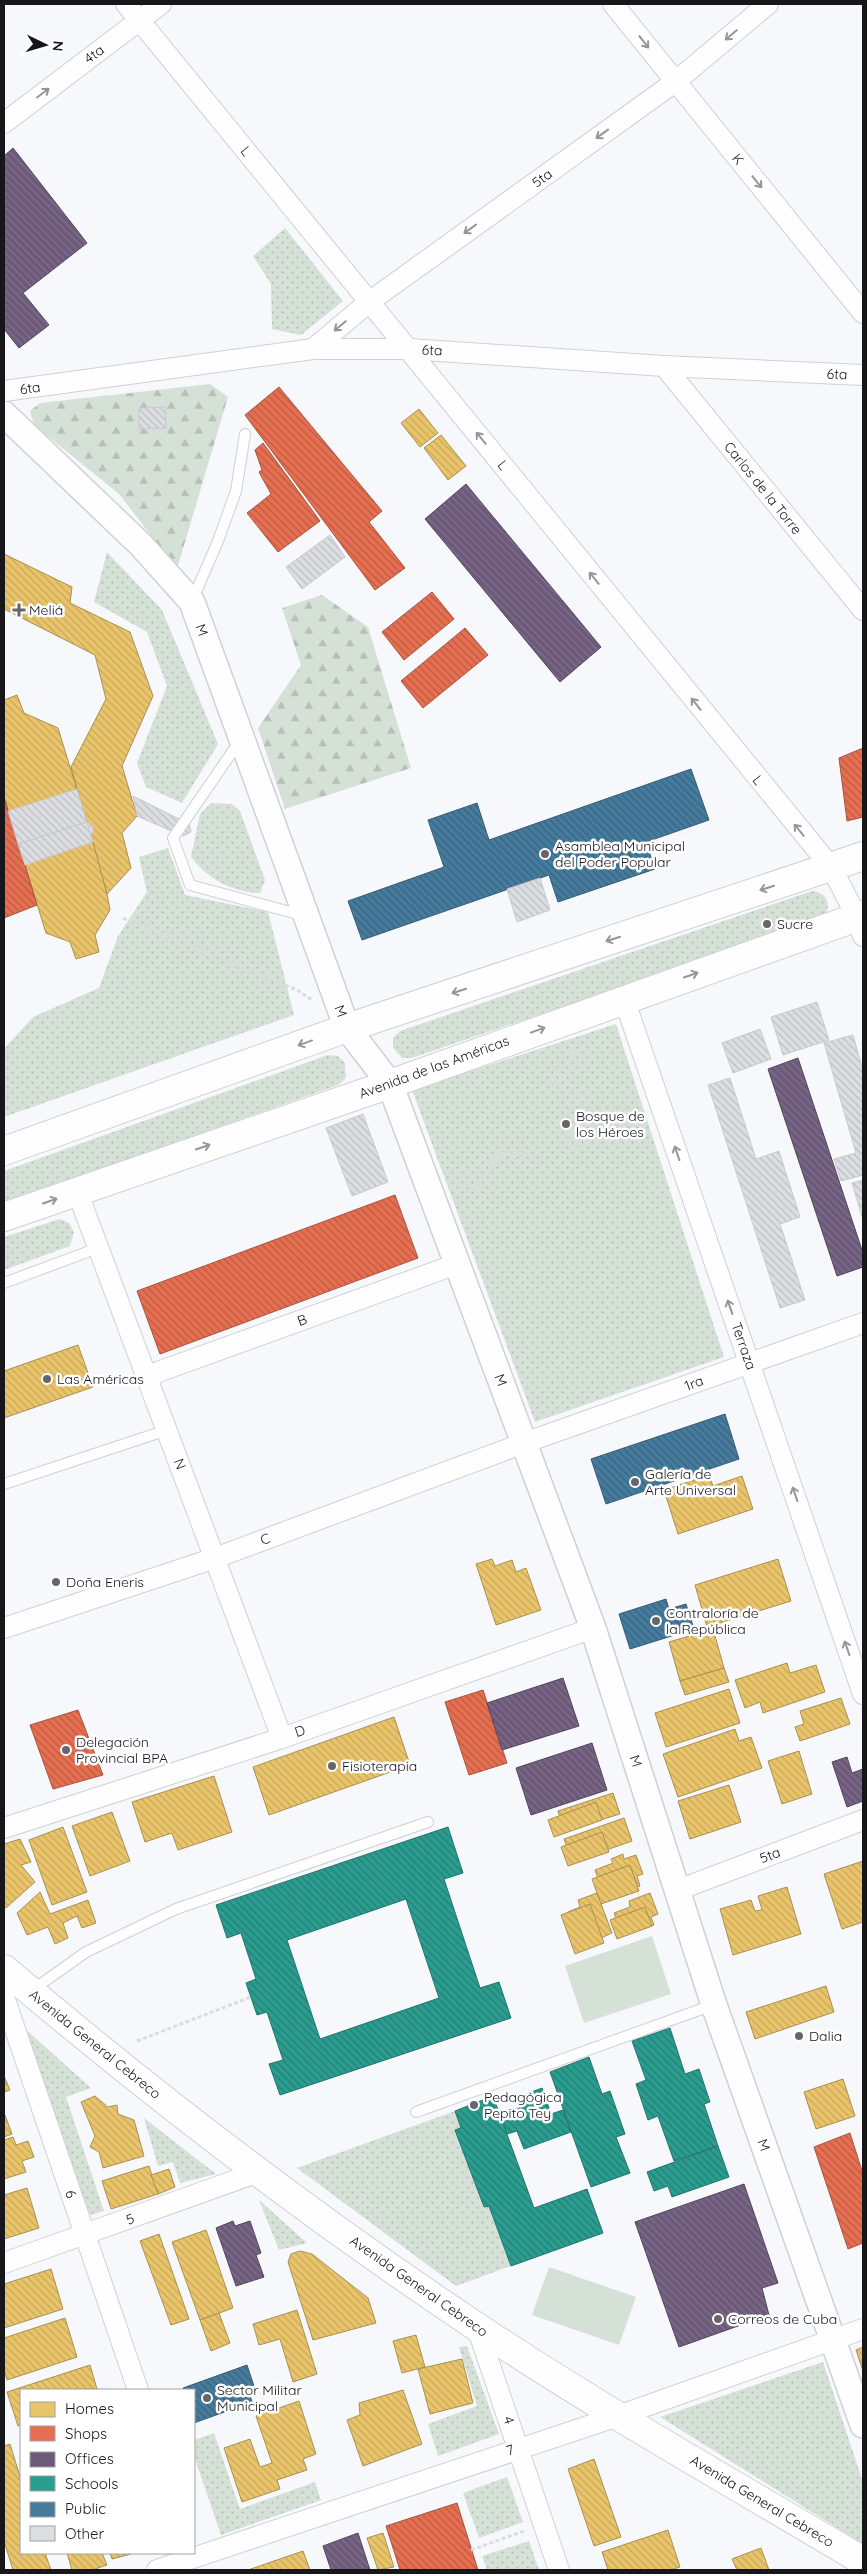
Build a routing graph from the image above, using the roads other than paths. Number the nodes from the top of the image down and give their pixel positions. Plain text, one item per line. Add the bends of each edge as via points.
1 (126, 4) edge
2 (161, 4) edge
3 (613, 4) edge
4 (768, 4) edge
5 (140, 20) junction
6 (675, 82) junction
7 (4, 123) edge
8 (369, 302) junction
9 (863, 314) edge
10 (313, 349) junction
11 (409, 349) junction
12 (664, 366) junction
13 (863, 375) edge
14 (4, 392) edge
15 (4, 414) edge
16 (245, 434) dead end
17 (192, 602) junction
18 (863, 610) edge
19 (241, 739) junction
20 (863, 856) edge
21 (830, 867) junction
22 (306, 916) junction
23 (861, 923) edge
24 (624, 999) junction
25 (347, 1028) junction
26 (390, 1084) junction
27 (4, 1151) edge
28 (77, 1191) junction
29 (4, 1216) edge
30 (98, 1248) junction
31 (457, 1264) junction
32 (7, 1282) edge
33 (4, 1290) edge
34 (863, 1323) edge
35 (750, 1363) junction
36 (147, 1376) junction
37 (167, 1430) junction
38 (524, 1443) junction
39 (4, 1484) edge
40 (215, 1558) junction
41 (4, 1628) edge
42 (593, 1628) junction
43 (863, 1694) edge
44 (282, 1738) junction
45 (863, 1820) edge
46 (428, 1822) dead end
47 (4, 1828) edge
48 (678, 1890) junction
49 (4, 1969) edge
50 (30, 1991) junction
51 (4, 1997) edge
52 (714, 2005) junction
53 (416, 2112) dead end
54 (256, 2173) junction
55 (85, 2235) junction
56 (4, 2263) edge
57 (477, 2327) junction
58 (863, 2329) edge
59 (833, 2340) junction
60 (138, 2389) edge
61 (618, 2416) junction
62 (863, 2425) edge
63 (518, 2448) junction
64 (196, 2560) edge
65 (863, 2561) edge
66 (157, 2570) edge
67 (559, 2570) edge

1 - 5 street, L
2 - 5 street, 4ta
3 -> 6 street, K
4 -> 6 street, 5ta
7 -> 5 street, 4ta
5 - 8 street, L
6 -> 8 street, 5ta
6 -> 9 street, K
8 -> 10 street, 5ta
8 - 11 street, L
10 - 11 street, 6ta
10 - 14 street, 6ta
11 - 12 street, 6ta
21 -> 11 street, L
12 - 13 street, 6ta
12 - 18 street, Carlos de la Torre
15 - 17 street, M via 141,545
16 - 17 lane via 236,491
17 - 19 street, M
19 - 22 street, M
19 - 22 lane via 173,838 190,885
20 - 21 main road
21 - 23 street, L
21 -> 25 main road
22 - 25 street, M
24 -> 23 main road, Avenida de las Américas
26 -> 24 main road, Avenida de las Américas
35 -> 24 street, Terraza
25 - 26 street, M
25 -> 27 main road
28 -> 26 main road, Avenida de las Américas
26 - 31 street, M
29 -> 28 main road, Avenida de las Américas
28 - 30 street, N
30 - 32 lane
30 - 36 street, N
31 - 36 street, B
31 - 38 street, M
32 - 33 lane
34 - 35 street, 1ra
35 - 38 street, 1ra
43 -> 35 street, Terraza
36 - 37 street, N
37 - 39 lane
37 - 40 street, N
38 - 40 street, C
38 - 42 street, M
40 - 41 street, C
40 - 44 street, N
42 - 44 street, D
42 - 48 street, M
44 - 47 street, D
45 - 48 street, 5ta
46 - 50 lane via 176,1909 86,1952
48 - 52 street, M
49 - 50 main road, Avenida General Cebreco
50 - 54 main road, Avenida General Cebreco
51 - 55 street, 6
52 - 53 lane
52 - 59 street, M
54 - 55 street, 5
54 - 57 main road, Avenida General Cebreco
55 - 56 street, 5
55 - 60 street, 6
57 - 61 main road, Avenida General Cebreco
57 - 63 street, 4
58 - 59 street, 7
59 - 61 street, 7
59 - 62 street, M
61 - 63 street, 7
61 - 65 main road, Avenida General Cebreco
63 - 64 street, 7
63 - 67 street, 4
64 - 66 street, 7

